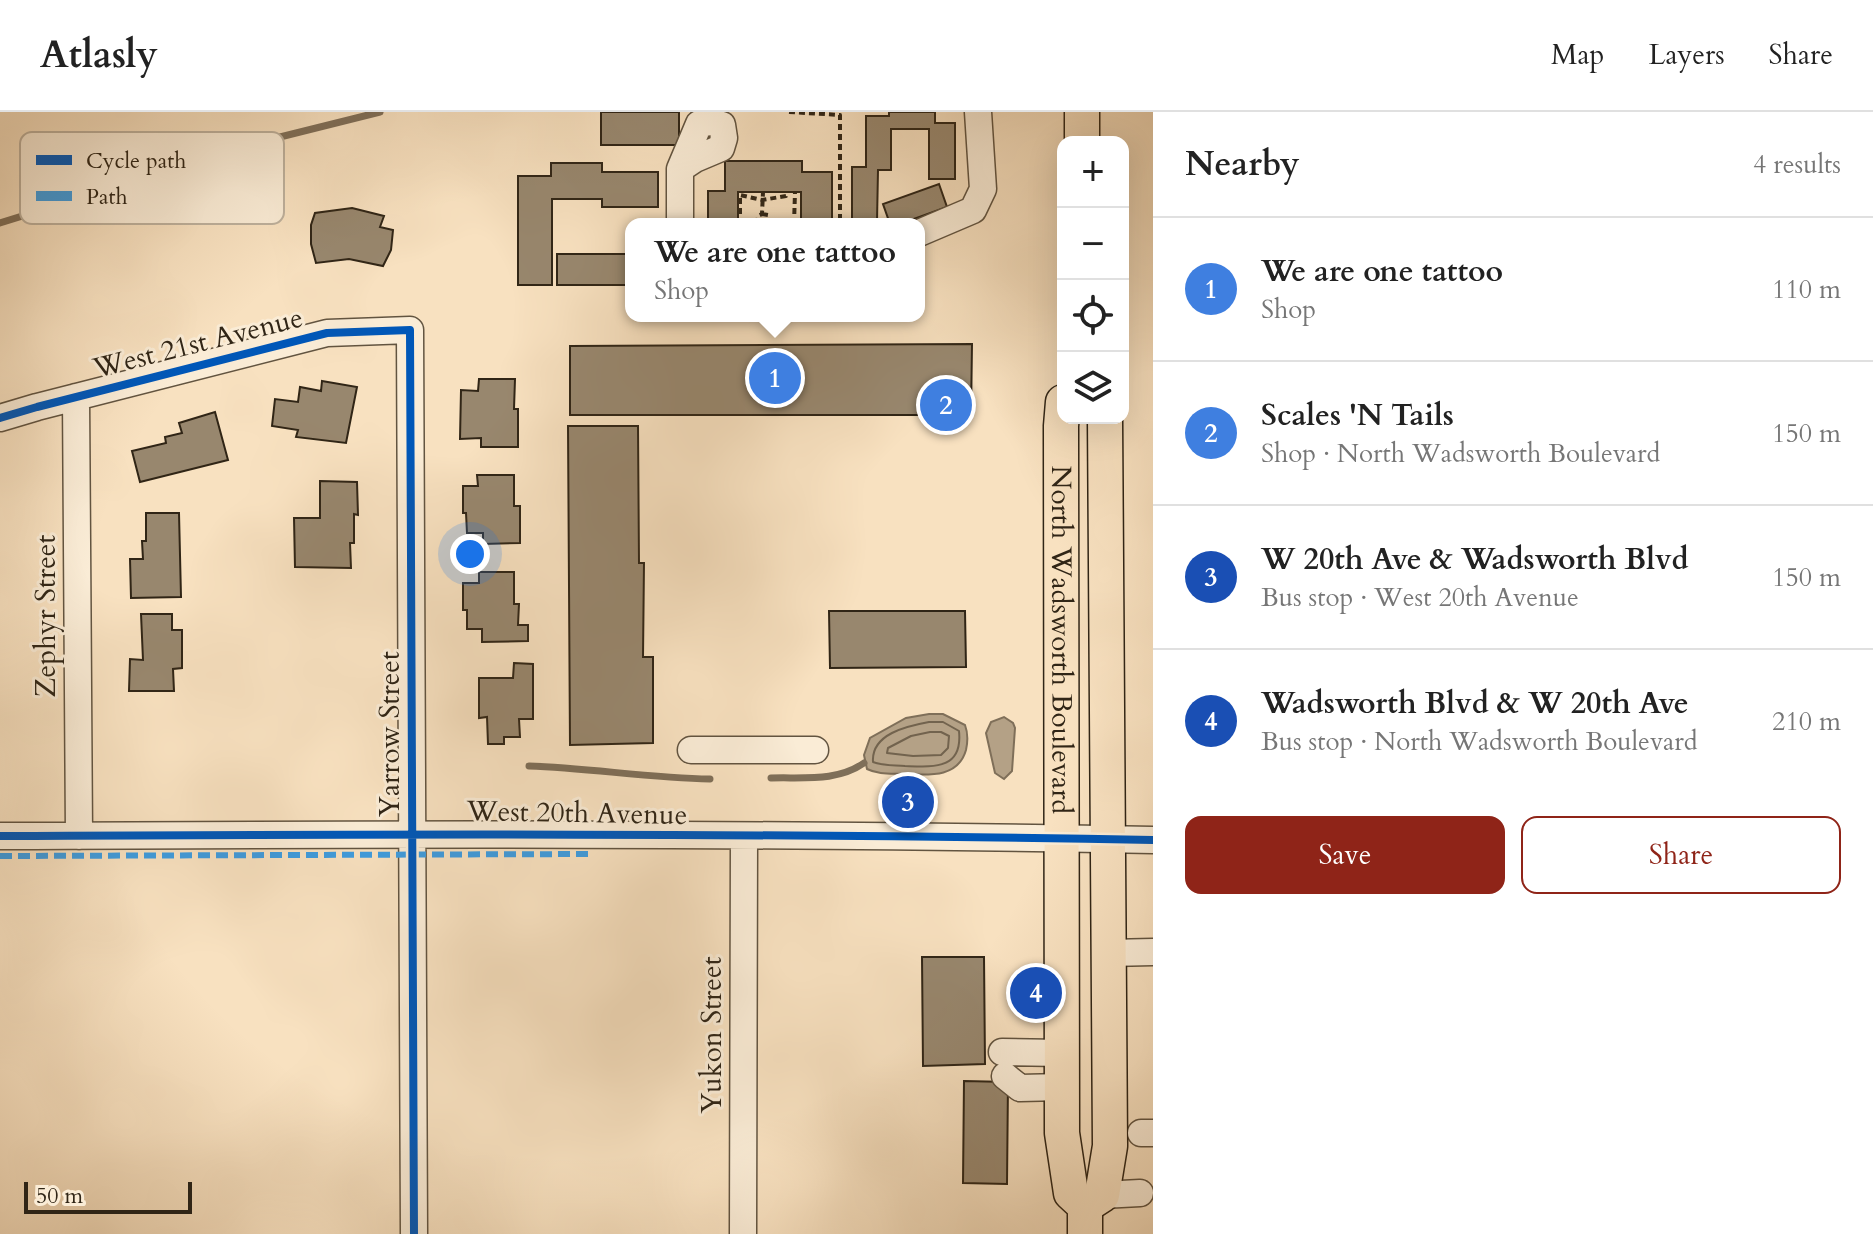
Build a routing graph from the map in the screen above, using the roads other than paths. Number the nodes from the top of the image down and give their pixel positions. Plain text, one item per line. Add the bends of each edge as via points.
1 (978, 112) edge
2 (1082, 112) edge
3 (1082, 136) edge
4 (680, 169) dead end
5 (680, 218) edge
6 (925, 230) edge
7 (410, 330) joint
8 (76, 397) junction
9 (0, 418) edge
10 (1061, 424) edge
11 (1105, 424) edge
12 (691, 750) dead end
13 (815, 750) dead end
14 (413, 833) junction
15 (0, 836) edge
16 (79, 836) junction
17 (744, 837) junction
18 (1061, 838) junction
19 (1109, 838) junction
20 (1153, 840) edge
21 (1153, 952) edge
22 (1109, 953) junction
23 (1061, 1053) junction
24 (1062, 1087) junction
25 (1140, 1193) dead end
26 (1091, 1212) edge
27 (414, 1234) edge
28 (743, 1234) edge

1 - 6 street via 983,189 973,210
2 - 3 main road
4 - 5 street
7 - 8 street, West 21st Avenue via 327,333
7 - 14 street, Yarrow Street
8 - 9 street, West 21st Avenue
8 - 16 street, Zephyr Street
10 - 18 main road, North Wadsworth Boulevard
11 - 19 main road, North Wadsworth Boulevard
12 - 13 street
14 - 16 street, West 20th Avenue
14 - 17 street, West 20th Avenue
14 - 27 street, Yarrow Street
15 - 16 street, West 20th Avenue
17 - 18 street, West 20th Avenue via 934,849
17 - 28 street, Yukon Street
18 - 19 street, West 20th Avenue
18 - 23 main road, North Wadsworth Boulevard
19 - 20 street, West 20th Avenue
19 - 22 main road, North Wadsworth Boulevard
21 - 22 street
22 - 26 main road, North Wadsworth Boulevard via 1110,1146
23 - 24 main road, North Wadsworth Boulevard
23 - 24 street via 1009,1072
24 - 26 main road, North Wadsworth Boulevard via 1071,1193
25 - 26 street

